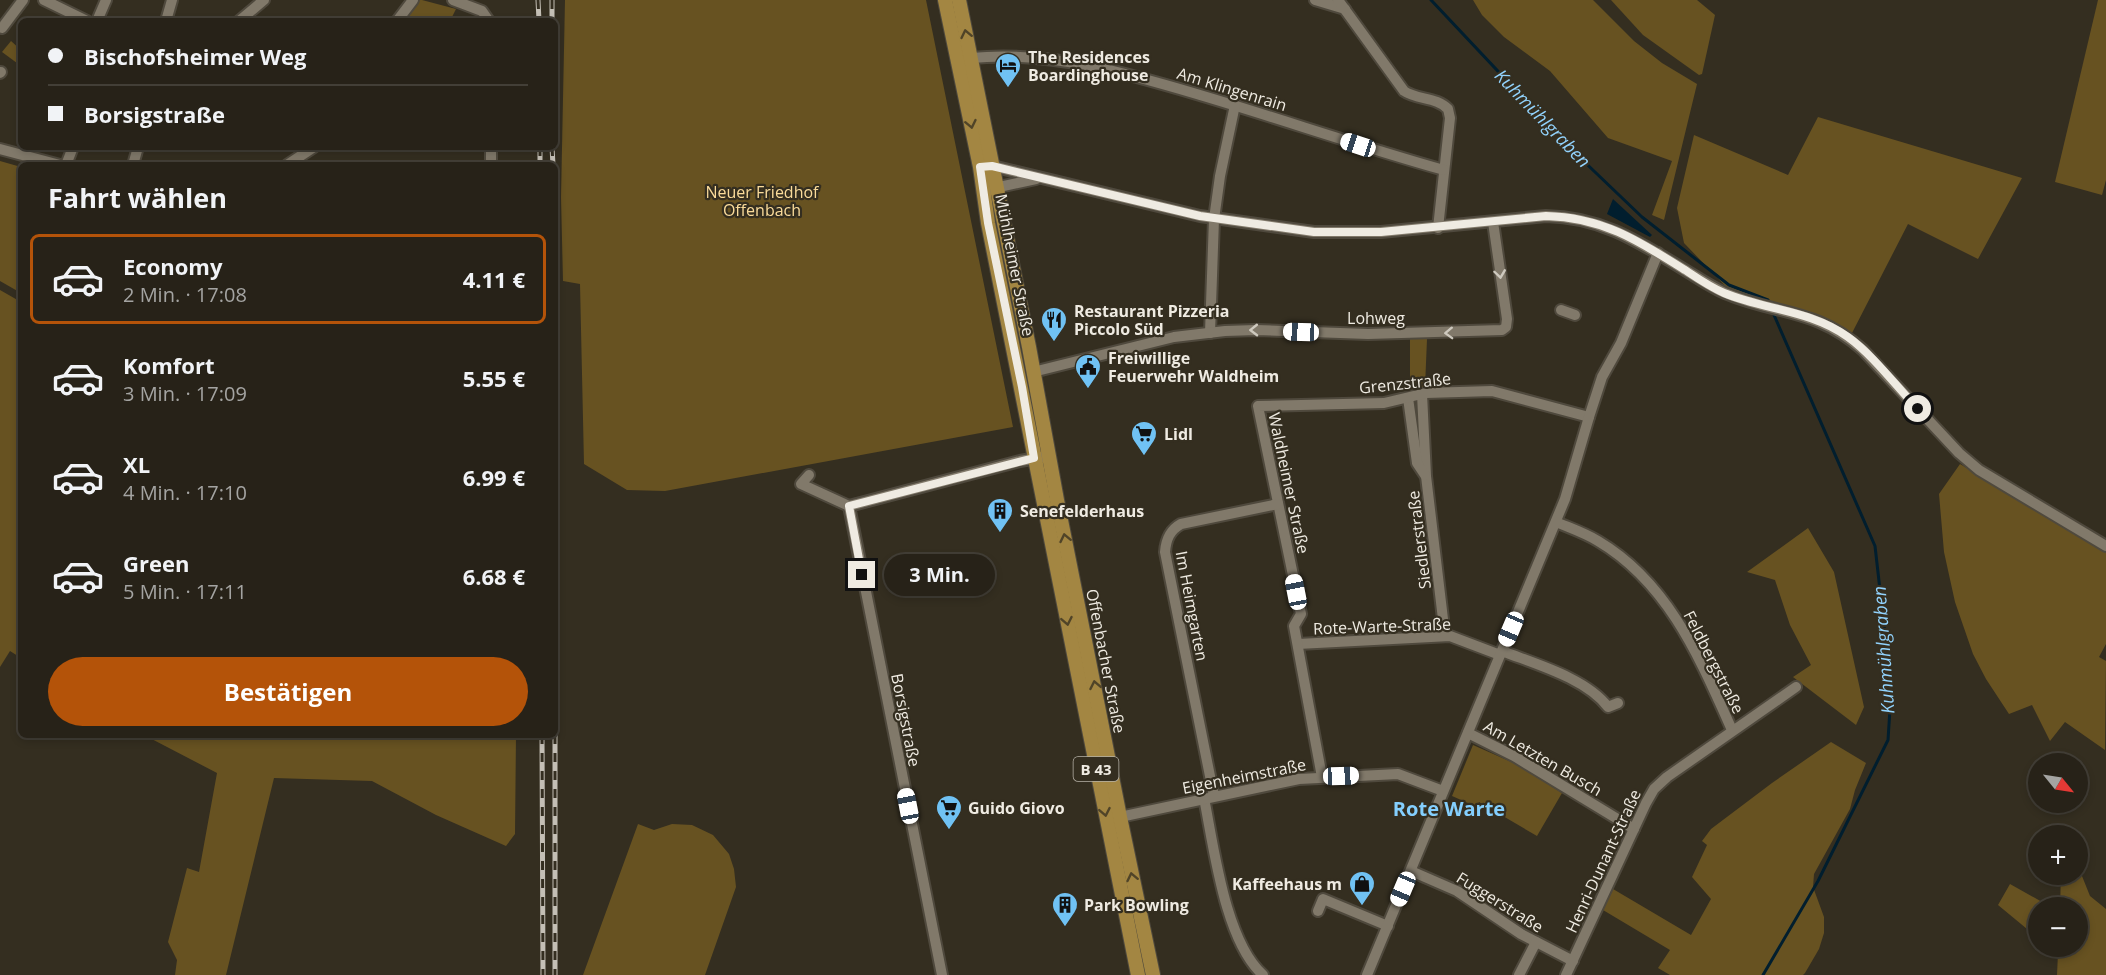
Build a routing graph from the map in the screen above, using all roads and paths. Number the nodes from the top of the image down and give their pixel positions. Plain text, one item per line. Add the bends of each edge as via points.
1 (23, 0) edge
2 (44, 0) edge
3 (106, 0) edge
4 (171, 0) edge
5 (264, 0) edge
6 (413, 0) edge
7 (453, 0) edge
8 (945, 0) edge
9 (959, 0) edge
10 (1315, 0) edge
11 (1342, 5) edge
12 (81, 18) edge
13 (99, 18) edge
14 (167, 18) edge
15 (243, 18) edge
16 (399, 18) edge
17 (487, 18) edge
18 (2, 28) dead end
19 (971, 57) junction
20 (1235, 105) junction
21 (0, 149) edge
22 (310, 150) edge
23 (49, 162) edge
24 (292, 162) edge
25 (986, 166) junction
26 (1444, 170) junction
27 (1039, 178) junction
28 (990, 189) junction
29 (1214, 219) junction
30 (1493, 222) junction
31 (1438, 228) junction
32 (1658, 253) junction
33 (1561, 310) dead end
34 (1575, 315) dead end
35 (1210, 333) junction
36 (1033, 372) junction
37 (1422, 394) junction
38 (1408, 398) junction
39 (1258, 406) joint
40 (1589, 417) junction
41 (1043, 424) joint
42 (1029, 430) joint
43 (1049, 456) junction
44 (1034, 458) junction
45 (808, 475) dead end
46 (1426, 476) junction
47 (1278, 504) junction
48 (849, 506) junction
49 (1556, 522) junction
50 (2106, 546) edge
51 (1445, 636) junction
52 (1298, 644) junction
53 (1501, 653) junction
54 (1796, 687) dead end
55 (1618, 703) dead end
56 (1732, 730) junction
57 (1468, 733) junction
58 (1322, 777) junction
59 (1443, 791) junction
60 (1209, 797) junction
61 (1120, 817) junction
62 (1634, 829) junction
63 (1411, 871) junction
64 (1318, 911) dead end
65 (1388, 926) junction
66 (1536, 942) junction
67 (1573, 961) junction
68 (942, 975) edge
69 (1138, 975) edge
70 (1153, 975) edge
71 (1263, 975) edge
72 (1367, 975) edge
73 (1519, 975) edge
74 (1566, 975) edge

1 - 18 street
2 - 12 street
3 - 13 street
4 - 14 street
5 - 15 street
6 - 16 street
7 - 17 street via 482,11
8 -> 25 main road, Mühlheimer Straße
19 -> 9 main road, Mühlheimer Straße / B 43
10 - 11 street
11 - 26 street via 1404,90 1448,109
19 - 20 street, Am Klingenrain via 1039,57 1086,65
19 - 25 main road, Mühlheimer Straße / B 43
20 - 26 street, Am Klingenrain
20 - 29 street
21 - 23 street
22 - 24 street
25 - 27 street
25 - 28 main road, Mühlheimer Straße / B 43
26 - 31 street
27 - 28 street
27 - 29 street
28 - 36 main road, Mühlheimer Straße / B 43
28 - 42 main road, Mühlheimer Straße / B 43 via 987,210
29 - 31 street via 1314,232
29 - 35 street
30 - 31 street
30 - 32 street via 1546,216 1572,218 1613,229
30 -> 35 street, Lohweg via 1507,319 1506,327 1498,331
32 - 40 street via 1621,343 1604,373
32 - 50 street via 1721,291 1813,318 1849,338 1979,470
33 - 34 street
35 - 36 street, Lohweg
36 - 41 main road, Mühlheimer Straße / B 43
37 - 38 street, Grenzstraße
37 - 40 street, Grenzstraße via 1492,391
37 - 46 street, Siedlerstraße
38 - 39 street, Grenzstraße via 1384,403
38 - 46 street, Siedlerstraße via 1417,463
39 - 47 street, Waldheimer Straße
40 - 49 street
41 - 43 main road, Offenbacher Straße / B 43
42 - 44 main road, Offenbacher Straße / B 43
43 - 44 street
61 -> 43 main road, Offenbacher Straße / B 43
44 - 48 street
44 -> 69 main road, Offenbacher Straße / B 43
45 - 48 street via 801,484
46 - 51 street, Siedlerstraße
47 - 52 street, Waldheimer Straße via 1301,614 1294,626
47 - 60 street, Im Heimgarten via 1181,524 1170,533 1165,547
48 - 68 street, Borsigstraße
49 - 53 street
49 - 56 street, Feldbergstraße via 1614,551 1658,594 1689,640
51 - 52 street, Rote-Warte-Straße
51 - 53 street, Rote-Warte-Straße
52 - 58 street, Waldheimer Straße
53 - 55 street, Rote-Warte-Straße via 1578,683 1608,707
53 - 57 street
54 - 56 street, Henri-Dunant-Straße
56 - 62 street, Henri-Dunant-Straße via 1657,786
57 - 59 street
57 - 62 street, Am Letzten Busch via 1514,756
58 - 59 street, Eigenheimstraße via 1398,774
58 - 60 street, Eigenheimstraße
59 - 63 street
60 - 61 street, Eigenheimstraße
60 - 71 street, Im Heimgarten via 1232,924 1247,956
70 -> 61 main road, Offenbacher Straße / B 43
62 - 67 street, Henri-Dunant-Straße
63 - 65 street
63 - 66 street, Fuggerstraße via 1464,895
64 - 65 street via 1323,899
65 - 72 street
66 - 67 street, Fuggerstraße
66 - 73 street
67 - 74 street, Henri-Dunant-Straße

